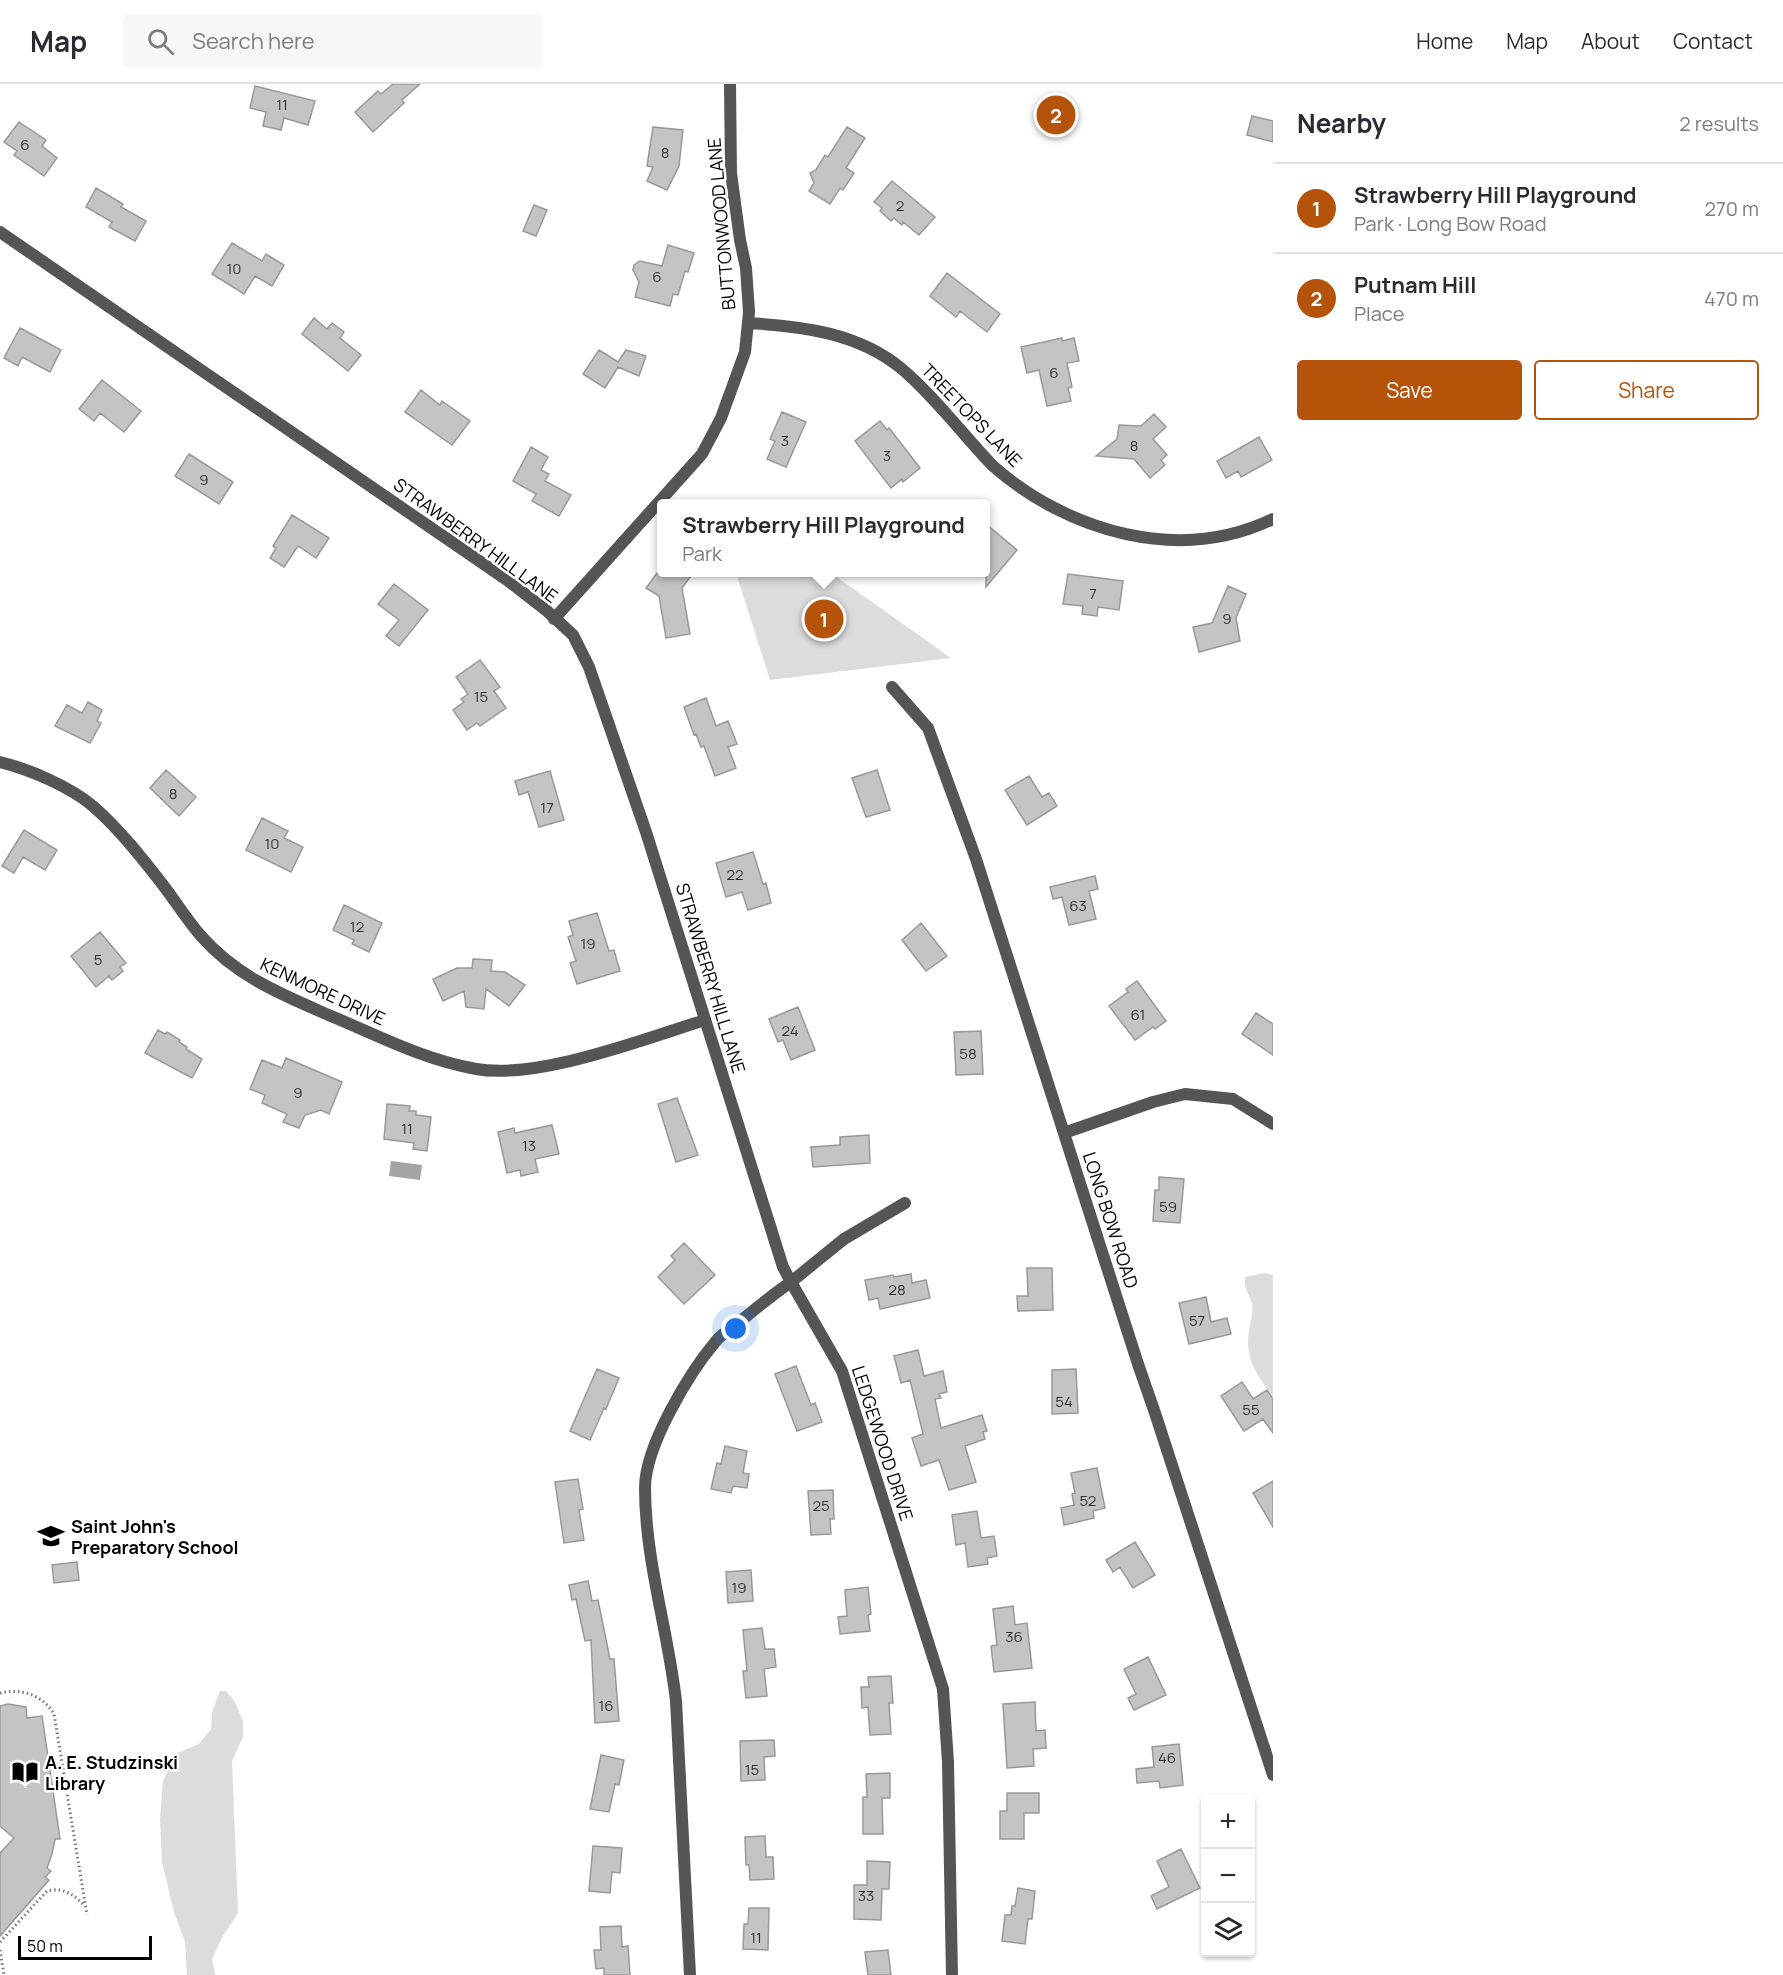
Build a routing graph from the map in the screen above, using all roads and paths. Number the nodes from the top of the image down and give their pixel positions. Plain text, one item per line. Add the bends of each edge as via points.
1 (730, 84) edge
2 (0, 232) edge
3 (748, 323) junction
4 (662, 499) edge
5 (657, 504) edge
6 (1273, 519) edge
7 (554, 619) junction
8 (892, 687) dead end
9 (0, 762) edge
10 (705, 1020) junction
11 (1273, 1124) edge
12 (1064, 1132) junction
13 (905, 1203) dead end
14 (791, 1282) junction
15 (0, 1693) edge
16 (1270, 1758) edge
17 (1273, 1775) edge
18 (85, 1906) junction
19 (87, 1915) dead end
20 (0, 1942) edge
21 (0, 1950) edge
22 (4, 1975) edge
23 (690, 1975) edge
24 (952, 1975) edge

1 - 3 street, BUTTONWOOD LANE via 731,173 746,268
2 - 7 street, STRAWBERRY HILL LANE via 507,580
3 - 4 street, BUTTONWOOD LANE via 745,352 721,418 702,454
3 - 6 street, TREETOPS LANE via 804,327 870,348 903,369 1009,480 1048,505 1092,525 1159,539 1209,539
5 - 7 street, BUTTONWOOD LANE
7 - 10 street, STRAWBERRY HILL LANE via 573,635 589,667
8 - 12 street, LONG BOW ROAD via 928,728 976,859
9 - 10 street, KENMORE DRIVE via 31,772 92,806 127,840 201,936 226,961 273,991 408,1050 478,1070 534,1068
10 - 14 street, STRAWBERRY HILL LANE
11 - 12 street via 1233,1099 1185,1095
12 - 16 street, LONG BOW ROAD
13 - 14 street via 843,1239
14 - 23 street via 717,1340 679,1396 655,1441 645,1485 646,1519 676,1701
14 - 24 street, LEDGEWOOD DRIVE via 842,1371 943,1689
15 - 18 path via 22,1691 33,1695 54,1714
16 - 17 street, LONG BOW ROAD
18 - 19 path
18 - 20 path via 64,1891 47,1892
21 - 22 path

